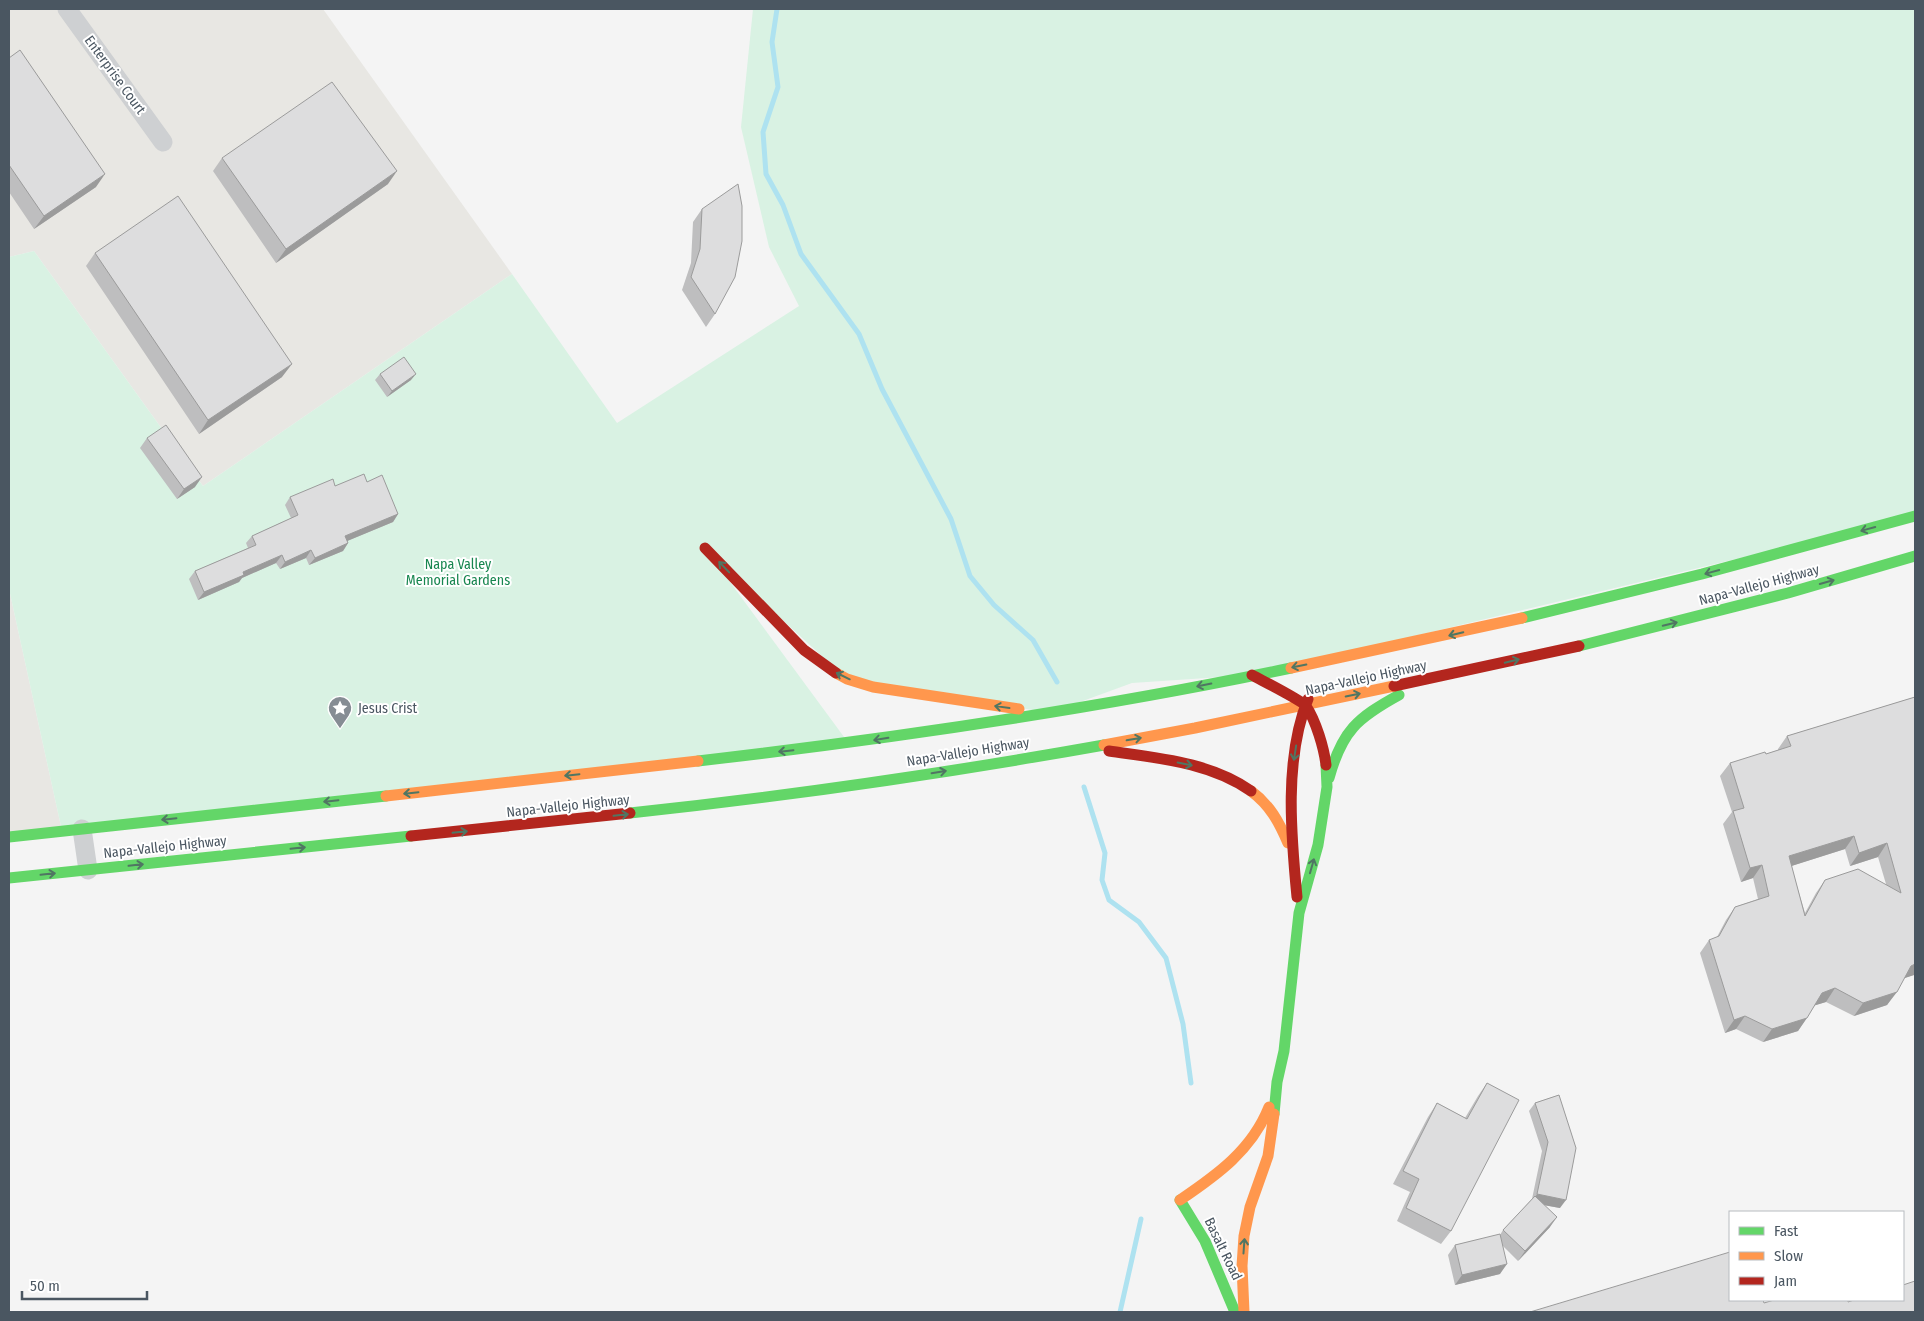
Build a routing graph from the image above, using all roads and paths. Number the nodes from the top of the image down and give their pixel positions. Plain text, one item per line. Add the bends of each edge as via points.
1 (67, 9) edge
2 (164, 142) dead end
3 (1915, 516) edge
4 (705, 548) dead end
5 (1915, 556) edge
6 (1347, 656) junction
7 (1330, 671) dead end
8 (1252, 675) junction
9 (1428, 680) junction
10 (1312, 691) dead end
11 (1305, 705) junction
12 (1050, 713) junction
13 (1085, 748) junction
14 (1327, 786) junction
15 (82, 829) junction
16 (9, 837) edge
17 (1295, 869) junction
18 (88, 870) junction
19 (9, 878) edge
20 (1299, 913) junction
21 (1277, 1082) junction
22 (1235, 1312) edge
23 (1244, 1312) edge

1 - 2 street, Enterprise Court
3 -> 6 main road, Napa-Vallejo Highway via 1665,584
12 -> 4 main road via 873,687 847,679 804,650
9 -> 5 main road, Napa-Vallejo Highway via 1686,620
6 - 7 main road
6 -> 8 main road, Napa-Vallejo Highway
8 - 11 main road
8 -> 12 main road, Napa-Vallejo Highway
11 -> 9 main road, Napa-Vallejo Highway
9 - 14 main road via 1369,711 1351,726 1340,742
10 - 11 main road
13 -> 11 main road, Napa-Vallejo Highway
11 - 14 main road via 1325,756
11 -> 17 main road via 1292,772 1290,805
12 -> 15 main road, Napa-Vallejo Highway via 834,746
13 -> 17 main road via 1192,765 1245,785 1264,800 1278,818 1288,840
18 -> 13 main road, Napa-Vallejo Highway via 726,803
20 -> 14 main road via 1318,845
15 - 16 main road, Napa-Vallejo Highway
15 - 18 street
17 - 20 main road
19 -> 18 main road, Napa-Vallejo Highway
20 - 21 main road via 1284,1051
21 - 22 main road, Basalt Road via 1268,1112 1252,1138 1230,1163 1180,1200 1205,1241
23 -> 21 main road via 1244,1236 1270,1147

